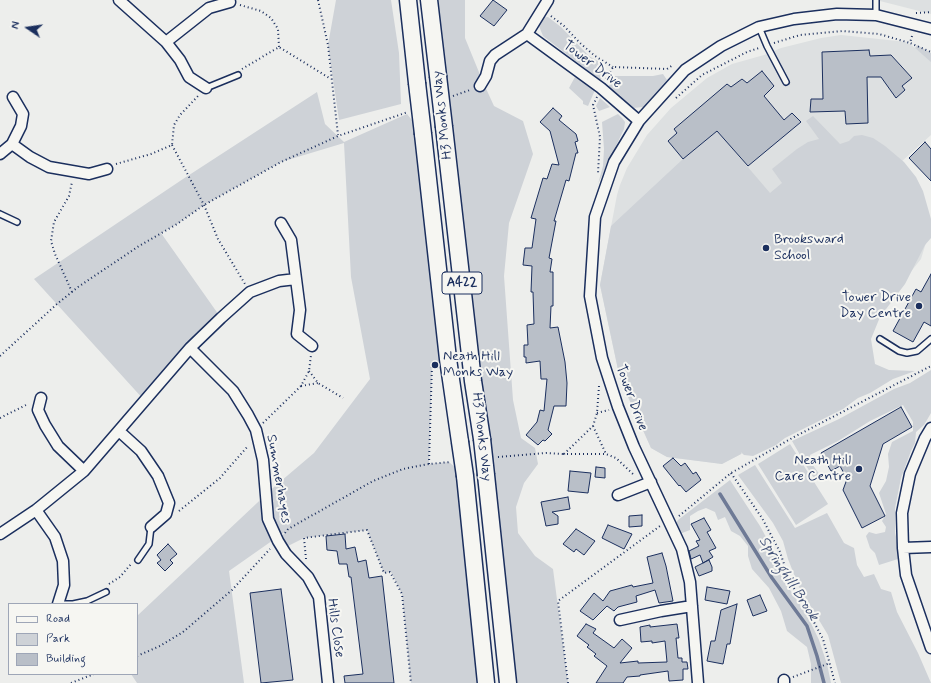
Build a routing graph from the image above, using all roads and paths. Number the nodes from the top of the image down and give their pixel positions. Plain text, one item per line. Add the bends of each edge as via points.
1 (118, 0) edge
2 (318, 0) edge
3 (408, 0) edge
4 (429, 0) edge
5 (548, 0) edge
6 (876, 0) edge
7 (230, 2) joint
8 (541, 12) junction
9 (911, 12) dead end
10 (931, 12) edge
11 (876, 15) junction
12 (759, 27) junction
13 (931, 29) edge
14 (526, 34) junction
15 (166, 42) junction
16 (910, 42) dead end
17 (766, 46) junction
18 (279, 47) junction
19 (674, 65) dead end
20 (613, 66) junction
21 (238, 75) dead end
22 (331, 79) junction
23 (224, 81) junction
24 (786, 82) dead end
25 (480, 86) joint
26 (206, 88) junction
27 (601, 88) junction
28 (452, 96) dead end
29 (13, 98) dead end
30 (674, 100) dead end
31 (410, 111) dead end
32 (639, 121) junction
33 (338, 136) junction
34 (12, 144) junction
35 (172, 145) junction
36 (0, 154) edge
37 (107, 169) joint
38 (74, 171) junction
39 (598, 174) dead end
40 (204, 205) junction
41 (0, 214) edge
42 (17, 222) dead end
43 (281, 222) dead end
44 (296, 280) junction
45 (72, 292) junction
46 (250, 292) junction
47 (880, 339) dead end
48 (931, 339) edge
49 (312, 346) dead end
50 (190, 348) junction
51 (0, 356) edge
52 (448, 359) junction
53 (931, 366) edge
54 (309, 371) dead end
55 (318, 383) junction
56 (599, 385) dead end
57 (301, 386) dead end
58 (40, 398) dead end
59 (343, 398) dead end
60 (38, 410) junction
61 (0, 418) edge
62 (592, 426) junction
63 (931, 428) edge
64 (119, 431) junction
65 (564, 454) junction
66 (606, 454) junction
67 (494, 458) dead end
68 (456, 461) dead end
69 (429, 464) junction
70 (84, 471) junction
71 (731, 473) junction
72 (648, 484) junction
73 (618, 495) dead end
74 (36, 510) junction
75 (669, 521) junction
76 (152, 527) joint
77 (0, 534) edge
78 (278, 542) junction
79 (931, 547) edge
80 (903, 548) junction
81 (138, 560) joint
82 (308, 577) junction
83 (106, 592) joint
84 (59, 603) edge
85 (78, 603) edge
86 (692, 606) junction
87 (620, 620) dead end
88 (931, 648) edge
89 (138, 656) edge
90 (830, 662) junction
91 (91, 675) edge
92 (784, 682) edge
93 (71, 683) edge
94 (328, 683) edge
95 (411, 683) edge
96 (486, 683) edge
97 (508, 683) edge
98 (568, 683) edge
99 (698, 683) edge
100 (835, 683) edge

1 - 15 street
2 - 22 path via 328,45
3 - 52 main road, H3 Monks Way / A422, bridge
4 - 97 main road, H3 Monks Way / A422, bridge via 482,439
5 - 8 street
6 - 11 lane
7 - 15 street via 209,8
7 - 18 path via 261,11 271,18 278,29
8 - 14 street
8 - 20 path via 559,22 596,56
9 - 10 path
11 - 12 street, Tower Drive via 837,14 794,18
11 - 13 street, Tower Drive
12 - 17 lane
12 - 32 street, Tower Drive via 721,46 685,70
14 - 25 street via 495,55
14 - 27 street, Tower Drive
15 - 26 street via 189,77
16 - 17 path via 879,34 843,31 800,35
17 - 24 lane
17 - 30 path via 747,52 702,75
18 - 22 path
18 - 23 path
19 - 20 path via 667,69
20 - 27 path
21 - 23 lane
22 - 33 path
23 - 26 lane
25 - 28 path
26 - 35 path via 180,115 174,125
27 - 32 street, Tower Drive
27 - 39 path via 593,105 600,137
29 - 34 street via 23,114 21,126
31 - 33 path
32 - 72 street, Tower Drive via 614,162 595,217 590,296 602,358
33 - 40 path via 281,162
34 - 36 street
34 - 38 street via 49,167
35 - 37 path
35 - 40 path
37 - 38 street via 89,174
38 - 45 path via 69,196 54,222 51,241
40 - 45 path via 138,246
40 - 46 path via 218,239
41 - 42 lane
43 - 44 street via 291,240
44 - 46 street via 279,281
44 - 49 street via 300,310 298,334
45 - 51 path
46 - 50 street
47 - 48 lane via 906,353 917,351
50 - 64 street
50 - 78 street, Summerhayes via 233,391 256,430 263,460 268,519
52 - 69 path via 432,365
52 - 96 main road, H3 Monks Way / A422, bridge via 465,476
53 - 71 path via 794,437
54 - 55 path
55 - 57 path
55 - 59 path
56 - 62 path via 597,414
58 - 60 street
60 - 61 path via 26,405
60 - 70 street via 58,446
62 - 65 path
62 - 66 path
63 - 80 street via 910,474 902,513
64 - 70 street
64 - 76 street via 141,451 158,476 169,503 166,514
65 - 66 path
65 - 67 path via 546,453
66 - 72 path via 616,458
68 - 69 path
69 - 78 path via 403,470 373,482 288,529
70 - 74 street
71 - 75 path via 673,521
71 - 90 path via 762,518 780,552 790,582 823,639
72 - 73 street
72 - 75 street, Tower Drive
74 - 77 street
74 - 84 street via 55,537 63,561 64,585
75 - 86 street, Tower Drive via 682,549 690,582
75 - 98 path via 558,601
76 - 81 lane via 149,544
78 - 82 street, Hills Close
78 - 89 path via 232,590 183,632
79 - 80 street
80 - 88 street via 906,575
81 - 83 path via 120,577 104,587
82 - 94 street, Hills Close via 319,597
82 - 95 path via 304,538 367,530 384,573 390,572 402,594
83 - 85 lane
86 - 87 street
86 - 99 street, Tower Drive
90 - 92 path
90 - 100 path
91 - 93 path

